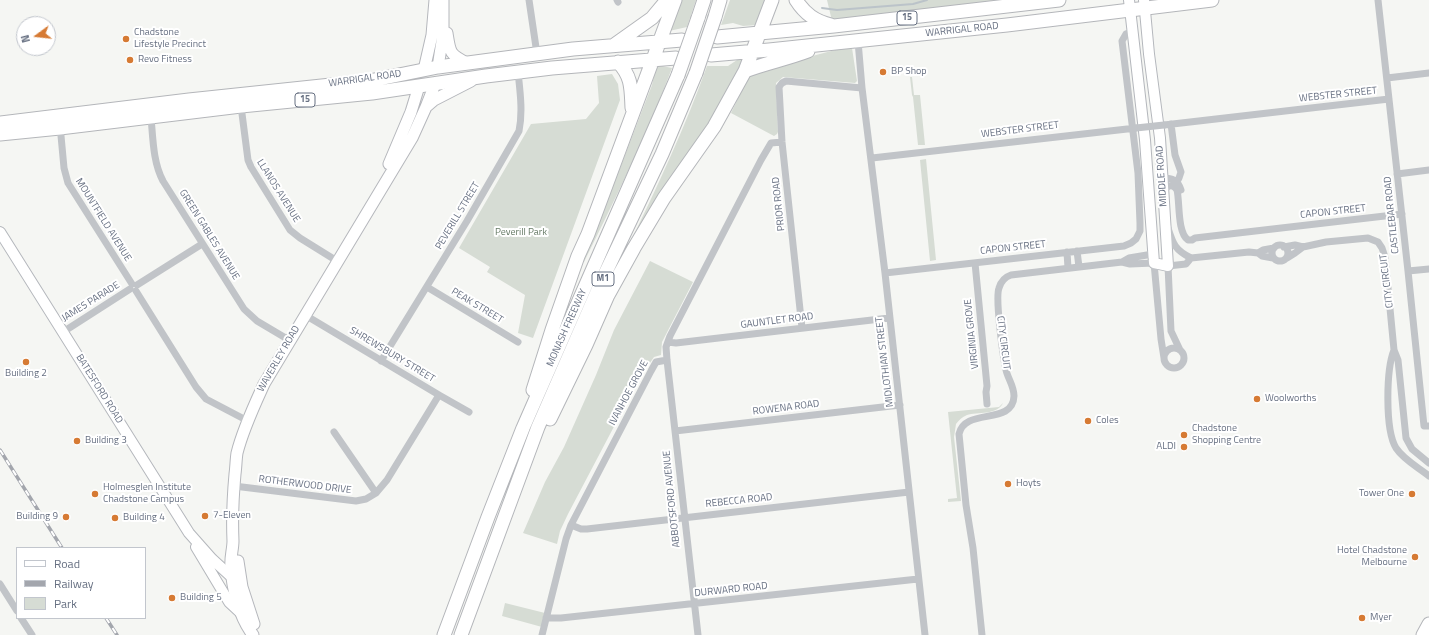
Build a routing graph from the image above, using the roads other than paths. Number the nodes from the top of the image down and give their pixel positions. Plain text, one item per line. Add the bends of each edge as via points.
1 (435, 0) edge
2 (443, 0) edge
3 (529, 0) edge
4 (667, 0) edge
5 (675, 0) edge
6 (704, 0) edge
7 (720, 0) edge
8 (772, 0) edge
9 (796, 0) edge
10 (1058, 0) edge
11 (1212, 0) edge
12 (1377, 0) edge
13 (1144, 4) edge
14 (1130, 5) edge
15 (444, 17) junction
16 (834, 26) junction
17 (1134, 31) junction
18 (760, 33) junction
19 (717, 37) dead end
20 (682, 40) dead end
21 (858, 41) junction
22 (659, 42) junction
23 (828, 44) junction
24 (620, 45) junction
25 (753, 52) junction
26 (537, 54) junction
27 (711, 55) dead end
28 (676, 58) dead end
29 (652, 59) junction
30 (632, 61) junction
31 (618, 62) junction
32 (467, 63) junction
33 (438, 67) junction
34 (424, 70) junction
35 (745, 71) junction
36 (518, 72) junction
37 (1429, 73) edge
38 (486, 76) junction
39 (1387, 78) junction
40 (435, 84) junction
41 (419, 86) junction
42 (862, 88) junction
43 (1389, 99) junction
44 (241, 106) junction
45 (426, 107) junction
46 (633, 113) junction
47 (151, 117) junction
48 (59, 122) junction
49 (0, 123) edge
50 (1167, 124) junction
51 (1134, 128) junction
52 (0, 134) edge
53 (782, 142) junction
54 (872, 158) junction
55 (1429, 170) edge
56 (1397, 174) junction
57 (1163, 178) junction
58 (1175, 182) junction
59 (1164, 189) junction
60 (380, 191) junction
61 (1402, 214) junction
62 (1165, 218) junction
63 (0, 232) edge
64 (3, 239) edge
65 (202, 244) junction
66 (1284, 247) junction
67 (1303, 247) junction
68 (1274, 248) junction
69 (1077, 251) junction
70 (1067, 252) junction
71 (1258, 253) junction
72 (1167, 256) junction
73 (1188, 257) junction
74 (1273, 258) junction
75 (1286, 258) junction
76 (1154, 259) junction
77 (337, 261) junction
78 (975, 263) junction
79 (1168, 266) junction
80 (1079, 267) junction
81 (1068, 268) junction
82 (1429, 269) edge
83 (1408, 271) junction
84 (885, 273) junction
85 (134, 287) junction
86 (427, 287) junction
87 (305, 315) junction
88 (889, 318) junction
89 (802, 328) junction
90 (63, 332) junction
91 (289, 340) junction
92 (518, 342) dead end
93 (668, 342) junction
94 (1180, 350) junction
95 (1394, 350) junction
96 (1164, 358) junction
97 (667, 360) junction
98 (381, 361) junction
99 (439, 395) junction
100 (987, 404) dead end
101 (900, 405) junction
102 (469, 412) dead end
103 (248, 421) junction
104 (1427, 426) edge
105 (523, 428) junction
106 (675, 431) junction
107 (334, 432) dead end
108 (1429, 463) edge
109 (1429, 476) edge
110 (234, 486) junction
111 (516, 487) junction
112 (909, 492) junction
113 (376, 493) junction
114 (684, 517) junction
115 (571, 525) junction
116 (189, 534) junction
117 (233, 545) junction
118 (232, 578) junction
119 (918, 579) junction
120 (0, 584) edge
121 (242, 587) junction
122 (694, 604) junction
123 (16, 609) edge
124 (243, 616) junction
125 (546, 618) junction
126 (22, 619) edge
127 (1429, 624) edge
128 (32, 635) edge
129 (253, 635) edge
130 (258, 635) edge
131 (444, 635) edge
132 (461, 635) edge
133 (542, 635) edge
134 (698, 635) edge
135 (925, 635) edge
136 (982, 635) edge
137 (1423, 635) edge

1 - 34 main road, WAVERLEY ROAD via 432,34
2 - 15 main road, WAVERLEY ROAD
3 - 26 street
4 - 24 highway via 652,18
5 - 22 highway
6 - 105 highway, MONASH FREEWAY / M1, bridge via 678,75
7 - 111 highway, MONASH FREEWAY / M1, bridge via 696,74 662,154 582,324 538,427
8 - 18 highway
9 - 16 highway via 810,16
10 - 16 highway, WARRIGAL ROAD / 15
11 - 13 highway, WARRIGAL ROAD / 15
12 - 39 street, CASTLEBAR ROAD
13 - 14 highway, WARRIGAL ROAD / 15
13 - 57 street, MIDDLE ROAD
14 - 17 street, MIDDLE ROAD
14 - 21 highway, WARRIGAL ROAD / 15 via 1018,24
15 - 32 main road via 452,53
15 - 33 main road, WAVERLEY ROAD
16 - 18 highway, WARRIGAL ROAD / 15
17 - 51 street via 1126,34 1122,41
17 - 76 street, MIDDLE ROAD
18 - 19 highway, WARRIGAL ROAD / 15
18 - 25 highway
20 - 22 highway, WARRIGAL ROAD / 15
21 - 23 highway, WARRIGAL ROAD / 15
21 - 42 street, MIDLOTHIAN STREET
22 - 24 highway, WARRIGAL ROAD / 15
22 - 29 highway
23 - 25 highway, WARRIGAL ROAD / 15
23 - 35 highway
24 - 26 highway, WARRIGAL ROAD / 15
24 - 30 highway via 630,52
25 - 27 highway, WARRIGAL ROAD / 15
25 - 35 highway
26 - 32 highway, WARRIGAL ROAD / 15
28 - 29 highway, WARRIGAL ROAD / 15
29 - 30 highway, WARRIGAL ROAD / 15
29 - 46 highway
30 - 31 highway, WARRIGAL ROAD / 15
31 - 36 highway, WARRIGAL ROAD / 15
31 - 46 highway via 626,70 629,78
32 - 33 highway, WARRIGAL ROAD / 15
33 - 34 highway, WARRIGAL ROAD / 15
33 - 40 highway, WAVERLEY ROAD
34 - 41 highway, WAVERLEY ROAD
34 - 48 highway, WARRIGAL ROAD / 15 via 369,81
35 - 111 highway via 714,127 661,203 616,279 541,440
36 - 38 highway, WARRIGAL ROAD / 15
36 - 86 street, PEVERILL STREET via 519,132
37 - 39 street
38 - 40 highway, WARRIGAL ROAD / 15
38 - 45 main road via 464,84
39 - 43 street, CASTLEBAR ROAD
40 - 41 highway, WARRIGAL ROAD / 15
40 - 45 main road, WAVERLEY ROAD
41 - 44 highway, WARRIGAL ROAD / 15
41 - 60 main road, WAVERLEY ROAD via 412,112
42 - 53 street, PRIOR ROAD via 786,81 782,83 779,87
42 - 54 street, MIDLOTHIAN STREET
43 - 50 street, WEBSTER STREET
43 - 56 street, CASTLEBAR ROAD
44 - 47 highway, WARRIGAL ROAD / 15
44 - 77 street, LLANOS AVENUE via 248,160 290,230
45 - 60 main road, WAVERLEY ROAD via 412,138
46 - 105 highway via 552,330 535,380
47 - 48 highway, WARRIGAL ROAD / 15
47 - 65 street, GREEN GABLES AVENUE via 158,170
48 - 49 highway, WARRIGAL ROAD / 15
48 - 52 highway, WARRIGAL ROAD / 15
48 - 85 street, MOUNTFIELD AVENUE via 68,183
50 - 51 street, WEBSTER STREET, bridge
50 - 58 street via 1178,165
51 - 54 street, WEBSTER STREET
51 - 69 street, CAPON STREET via 1140,194 1139,234 1126,246
53 - 89 street, PRIOR ROAD
53 - 93 street via 770,143
54 - 84 street, MIDLOTHIAN STREET
55 - 56 street
56 - 61 street, CASTLEBAR ROAD
57 - 58 street
57 - 59 street, MIDDLE ROAD
58 - 59 street
58 - 61 street, CAPON STREET via 1180,188 1186,232 1195,238
59 - 62 street, MIDDLE ROAD
60 - 77 main road, WAVERLEY ROAD
61 - 83 street, CASTLEBAR ROAD
62 - 72 street, MIDDLE ROAD
62 - 73 street via 1178,250
63 - 64 street, BATESFORD ROAD
64 - 90 street, BATESFORD ROAD
65 - 85 street, JAMES PARADE
65 - 91 street, GREEN GABLES AVENUE via 244,309 257,321
66 - 67 street, CITY CIRCUIT
66 - 68 street via 1280,245
66 - 75 street via 1288,252
67 - 75 street, CITY CIRCUIT
67 - 95 street, CITY CIRCUIT via 1360,238 1378,242 1385,257
68 - 71 street
68 - 74 street
69 - 70 street, CAPON STREET
69 - 80 street
70 - 78 street, CAPON STREET
70 - 81 street
71 - 73 street
71 - 74 street
72 - 73 street, CITY CIRCUIT
72 - 76 street, CITY CIRCUIT
72 - 79 street, MIDDLE ROAD
73 - 79 street, CITY CIRCUIT via 1186,264
74 - 75 street via 1283,261
76 - 79 street, CITY CIRCUIT
76 - 80 street, CITY CIRCUIT via 1130,264 1122,262
76 - 96 street, MIDDLE ROAD
77 - 87 main road, WAVERLEY ROAD
78 - 84 street, CAPON STREET
78 - 100 street, VIRGINIA GROVE via 988,386
79 - 94 street, MIDDLE ROAD via 1171,331
80 - 81 street, CITY CIRCUIT
81 - 136 street, CITY CIRCUIT via 1011,275 1002,281 998,290 998,305 1006,368 1014,398 1005,411 968,421 960,432
82 - 83 street
83 - 104 street, CASTLEBAR ROAD
84 - 88 street, MIDLOTHIAN STREET
85 - 90 street, JAMES PARADE
85 - 103 street, MOUNTFIELD AVENUE via 206,399
86 - 92 street, PEAK STREET
86 - 98 street, PEVERILL STREET
87 - 91 main road, WAVERLEY ROAD
87 - 98 street, SHREWSBURY STREET
88 - 89 street, GAUNTLET ROAD
88 - 101 street, MIDLOTHIAN STREET
89 - 93 street, GAUNTLET ROAD
90 - 116 street, BATESFORD ROAD
91 - 103 main road, WAVERLEY ROAD via 264,384
93 - 97 street
94 - 96 street via 1170,349
94 - 96 street via 1184,359 1178,367 1170,367
95 - 108 street, CITY CIRCUIT via 1398,360 1406,438 1412,450
95 - 109 street, CITY CIRCUIT via 1390,359 1388,385 1392,437 1396,448 1403,456
97 - 106 street, ABBOTSFORD AVENUE
97 - 115 street, IVANHOE GROVE via 656,362
98 - 99 street, SHREWSBURY STREET
99 - 102 street, SHREWSBURY STREET
99 - 113 street, ROTHERWOOD DRIVE via 387,480
101 - 106 street, ROWENA ROAD
101 - 112 street, MIDLOTHIAN STREET
103 - 110 main road, WAVERLEY ROAD via 237,453
105 - 131 highway, MONASH FREEWAY / M1
106 - 114 street, ABBOTSFORD AVENUE
107 - 113 street
110 - 113 street, ROTHERWOOD DRIVE via 356,501
110 - 117 main road, WAVERLEY ROAD
111 - 132 highway, MONASH FREEWAY / M1
112 - 114 street, REBECCA ROAD
112 - 119 street, MIDLOTHIAN STREET
114 - 115 street, REBECCA ROAD via 587,529
114 - 122 street, ABBOTSFORD AVENUE
115 - 125 street, IVANHOE GROVE
116 - 118 street, BATESFORD ROAD
116 - 124 street via 229,602
117 - 118 main road, WAVERLEY ROAD
117 - 121 main road, WAVERLEY ROAD
118 - 121 street, BATESFORD ROAD
118 - 124 main road, WAVERLEY ROAD
119 - 122 street, DURWARD ROAD
119 - 135 street, MIDLOTHIAN STREET
120 - 123 street
121 - 130 main road, WAVERLEY ROAD
122 - 125 street, DURWARD ROAD
122 - 134 street, ABBOTSFORD AVENUE
124 - 129 main road, WAVERLEY ROAD
125 - 133 street, IVANHOE GROVE
126 - 128 street
127 - 137 highway

